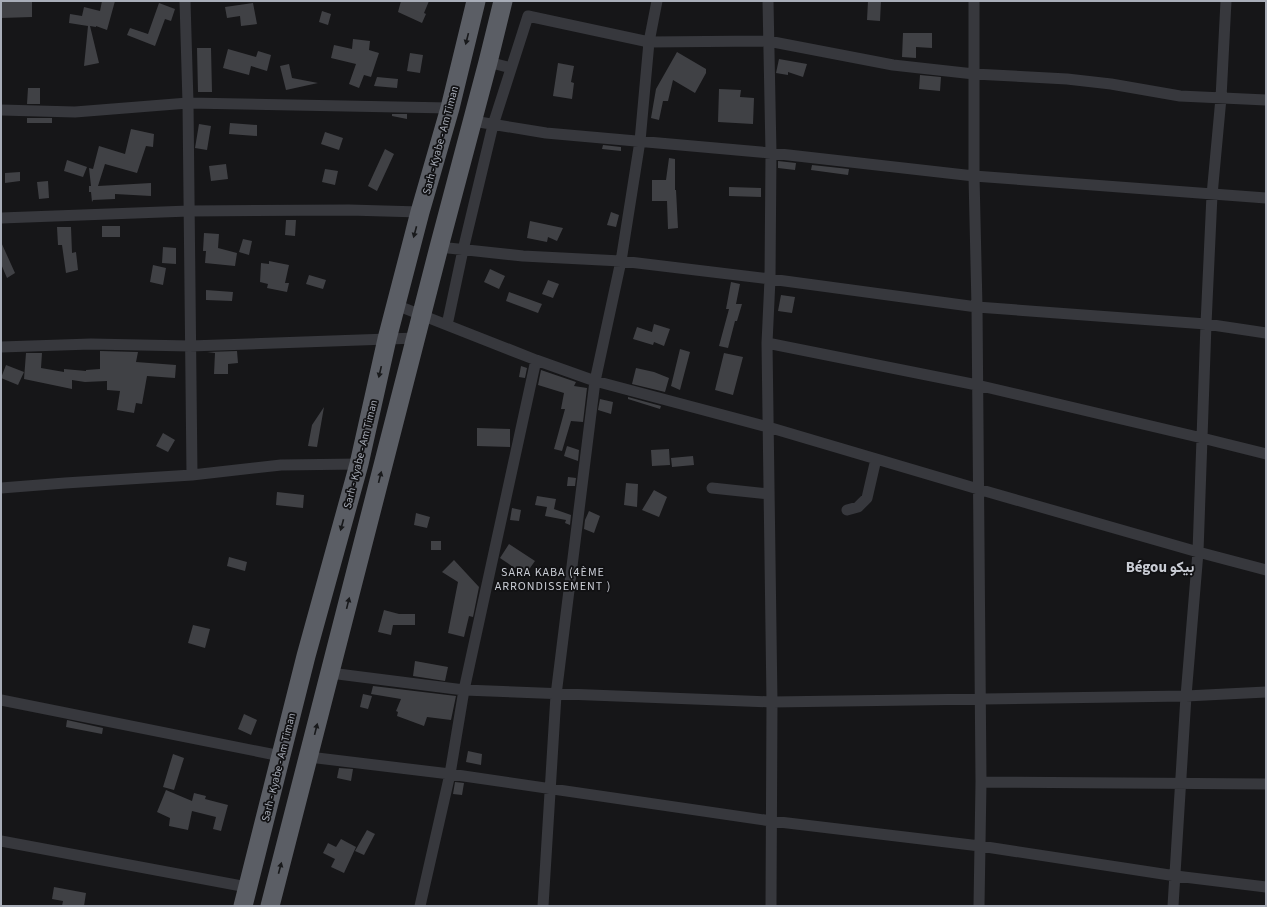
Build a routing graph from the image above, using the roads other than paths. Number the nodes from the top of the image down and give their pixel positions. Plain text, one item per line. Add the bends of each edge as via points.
1 (185, 1) edge
2 (476, 1) edge
3 (503, 1) edge
4 (657, 1) edge
5 (768, 1) edge
6 (974, 1) edge
7 (1226, 1) edge
8 (768, 41) junction
9 (649, 42) junction
10 (488, 62) junction
11 (511, 68) junction
12 (974, 74) junction
13 (1221, 98) junction
14 (1266, 100) edge
15 (188, 103) junction
16 (450, 108) junction
17 (1, 110) edge
18 (473, 121) junction
19 (493, 125) junction
20 (640, 141) junction
21 (771, 153) junction
22 (974, 176) junction
23 (1212, 195) junction
24 (1266, 198) edge
25 (189, 211) junction
26 (420, 212) junction
27 (1, 218) edge
28 (439, 247) junction
29 (463, 250) junction
30 (621, 261) junction
31 (770, 279) junction
32 (396, 305) junction
33 (977, 307) junction
34 (422, 315) junction
35 (1206, 324) junction
36 (447, 325) junction
37 (1266, 333) edge
38 (416, 338) junction
39 (387, 339) junction
40 (767, 343) junction
41 (190, 346) junction
42 (1, 347) edge
43 (536, 360) junction
44 (595, 381) junction
45 (977, 385) junction
46 (768, 427) junction
47 (1202, 438) junction
48 (1266, 454) edge
49 (876, 459) junction
50 (359, 464) junction
51 (192, 475) junction
52 (1, 488) edge
53 (712, 488) dead end
54 (978, 489) junction
55 (769, 494) junction
56 (847, 510) dead end
57 (1198, 552) junction
58 (1266, 570) edge
59 (330, 673) junction
60 (464, 690) junction
61 (1266, 692) edge
62 (556, 695) junction
63 (1186, 696) junction
64 (1, 700) edge
65 (980, 700) junction
66 (772, 702) junction
67 (281, 756) junction
68 (308, 757) junction
69 (450, 774) junction
70 (981, 782) junction
71 (1181, 784) junction
72 (1266, 784) edge
73 (550, 789) junction
74 (771, 821) junction
75 (1, 841) edge
76 (980, 846) junction
77 (1176, 876) junction
78 (247, 887) junction
79 (1266, 887) edge
80 (243, 906) edge
81 (271, 906) edge
82 (420, 906) edge
83 (543, 906) edge
84 (771, 906) edge
85 (979, 906) edge
86 (1173, 906) edge

1 - 15 street
2 -> 16 highway, Sarh - Kyabe - Am Timan
3 - 10 highway
4 - 9 street
5 - 8 street
6 - 12 street
7 - 13 street
8 - 9 street
8 - 12 street via 893,65
8 - 21 street
9 - 11 street via 528,16
9 - 20 street
10 - 11 street
10 - 18 highway
11 - 19 street
12 - 13 street via 1067,79 1180,96
12 - 22 street
13 - 14 street
13 - 23 street
15 - 16 street
15 - 17 street via 75,112
15 - 25 street
16 - 26 highway, Sarh - Kyabe - Am Timan
18 - 19 street
18 - 28 highway
19 - 20 street via 546,133
19 - 29 street
20 - 21 street
20 - 30 street
21 - 22 street
21 - 31 street
22 - 23 street
22 - 33 street
23 - 24 street
23 - 35 street
25 - 26 street
25 - 27 street
25 - 41 street
26 -> 32 highway, Sarh - Kyabe - Am Timan
28 - 29 street
28 - 34 highway
29 - 30 street
29 - 36 street
30 - 31 street
30 - 44 street
31 - 33 street
31 - 40 street
32 - 34 street
32 - 39 highway, Sarh - Kyabe - Am Timan
33 - 35 street
33 - 45 street
34 - 36 street
34 - 38 highway
35 - 37 street
35 - 47 street
36 - 43 street
38 - 39 street
59 -> 38 highway
39 - 41 street
39 -> 50 highway, Sarh - Kyabe - Am Timan
40 - 45 street
40 - 46 street
41 - 42 street via 91,344
41 - 51 street
43 - 44 street
43 - 60 street
44 - 46 street
44 - 62 street
45 - 47 street
45 - 54 street
46 - 49 street
46 - 55 street
47 - 48 street
47 - 57 street
49 - 54 street
49 - 56 street via 867,498 858,506
50 - 51 street via 281,466
50 -> 67 highway, Sarh - Kyabe - Am Timan
51 - 52 street
53 - 55 street
54 - 57 street
54 - 65 street
55 - 66 street
57 - 58 street
57 - 63 street
59 - 60 street
68 -> 59 highway
60 - 62 street
60 - 69 street
61 - 63 street
62 - 66 street
62 - 73 street
63 - 65 street
63 - 71 street
64 - 67 street
65 - 66 street
65 - 70 street
66 - 74 street
67 - 78 highway, Sarh - Kyabe - Am Timan
68 - 69 street
81 -> 68 highway
69 - 73 street
69 - 82 street
70 - 71 street
70 - 76 street
71 - 72 street
71 - 77 street
73 - 74 street
73 - 83 street
74 - 76 street
74 - 84 street
75 - 78 street
76 - 77 street
76 - 85 street
77 - 79 street
77 - 86 street
78 - 80 highway, Sarh - Kyabe - Am Timan

